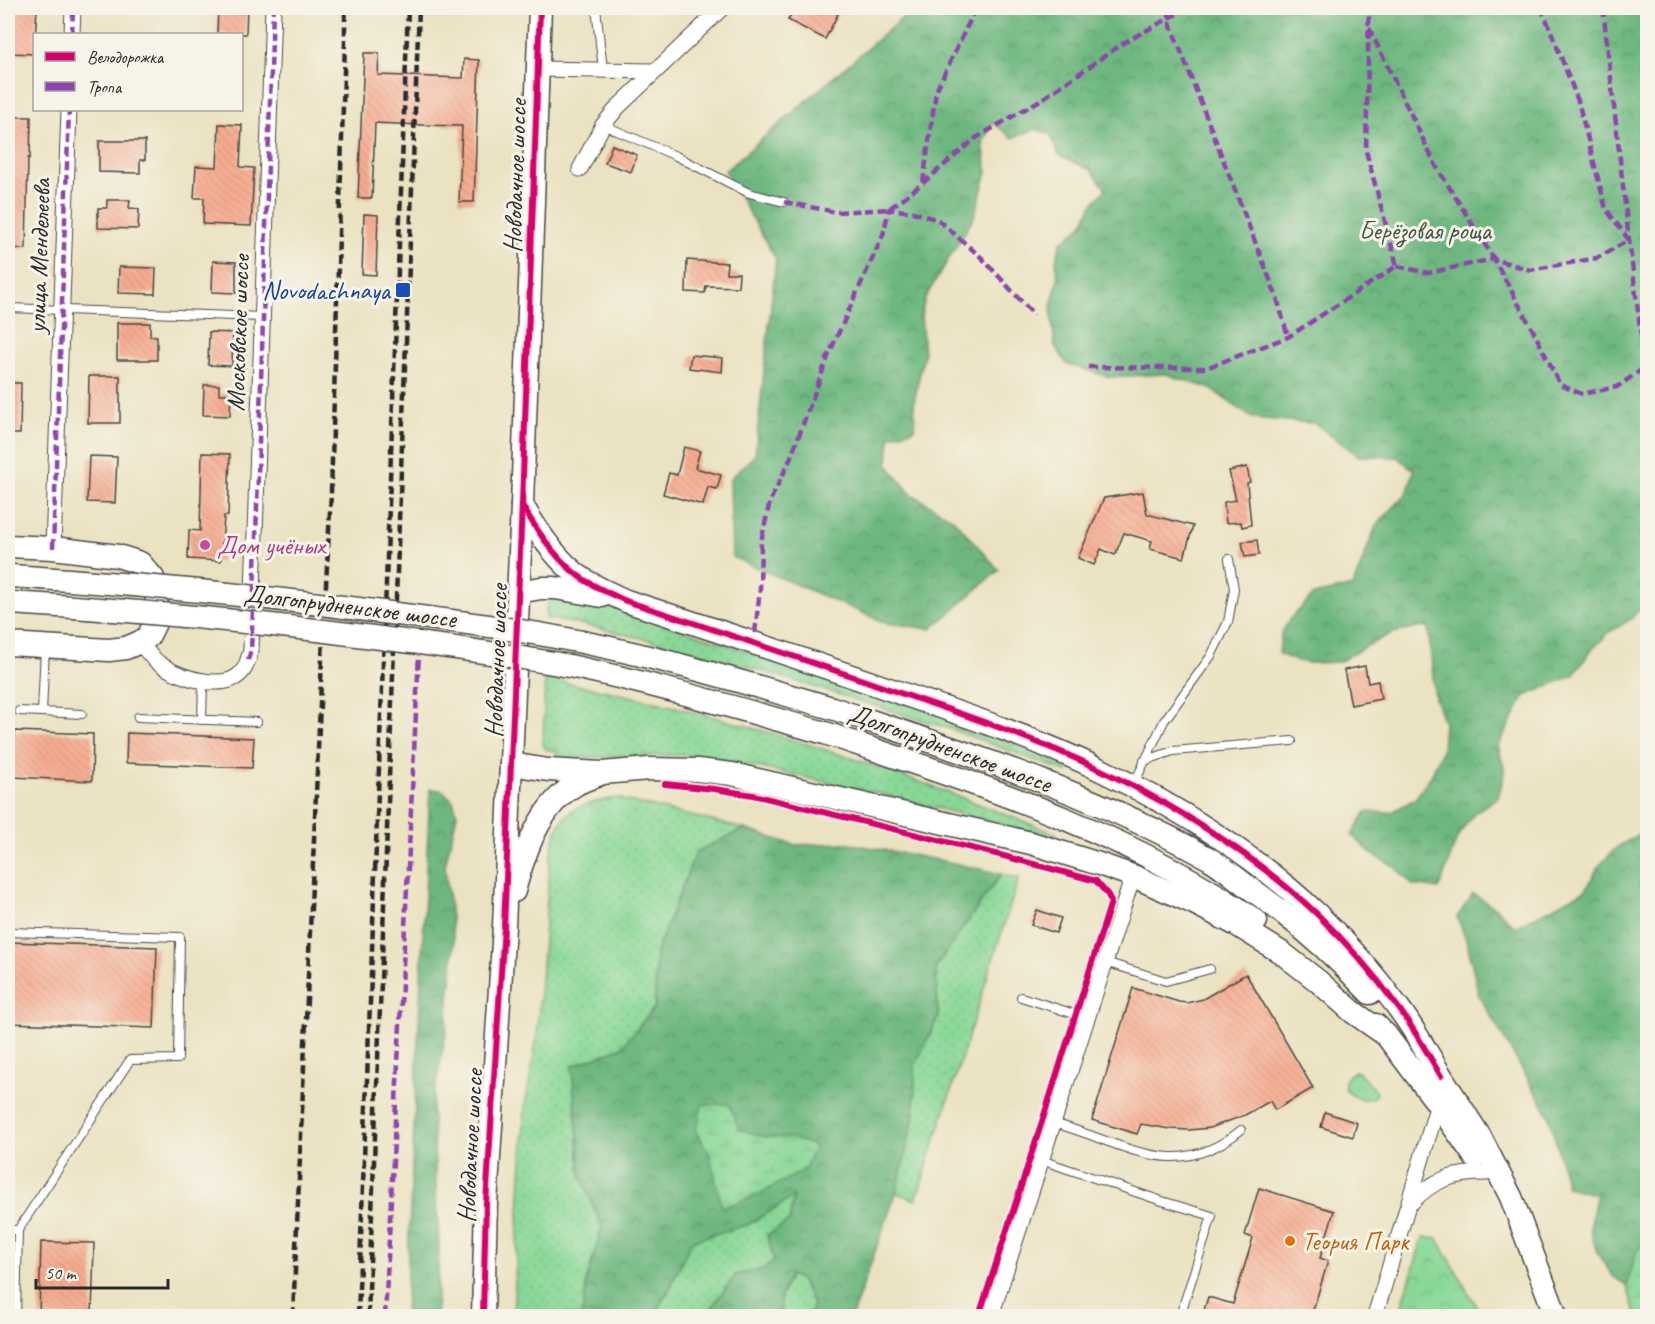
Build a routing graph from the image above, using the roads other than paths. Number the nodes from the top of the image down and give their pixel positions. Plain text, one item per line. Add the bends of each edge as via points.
1 (73, 8) edge
2 (273, 8) edge
3 (540, 8) edge
4 (596, 8) edge
5 (722, 8) edge
6 (72, 33) edge
7 (538, 69) junction
8 (603, 70) junction
9 (655, 71) junction
10 (69, 111) edge
11 (603, 125) junction
12 (580, 169) dead end
13 (784, 202) dead end
14 (8, 308) edge
15 (62, 310) junction
16 (263, 317) junction
17 (522, 505) junction
18 (8, 546) edge
19 (53, 548) junction
20 (1229, 559) dead end
21 (9, 576) edge
22 (518, 592) junction
23 (626, 601) junction
24 (9, 603) edge
25 (140, 642) junction
26 (8, 644) edge
27 (45, 646) junction
28 (203, 681) junction
29 (19, 711) dead end
30 (42, 712) junction
31 (82, 714) dead end
32 (138, 717) dead end
33 (202, 720) junction
34 (257, 722) dead end
35 (1292, 741) dead end
36 (1144, 761) junction
37 (511, 764) junction
38 (602, 773) junction
39 (1133, 786) junction
40 (1133, 876) junction
41 (504, 927) junction
42 (8, 932) edge
43 (1105, 962) junction
44 (1210, 969) dead end
45 (1021, 997) dead end
46 (1087, 1018) junction
47 (1386, 1035) junction
48 (1441, 1076) junction
49 (1438, 1104) junction
50 (1053, 1123) junction
51 (1241, 1130) dead end
52 (1041, 1160) junction
53 (1487, 1173) junction
54 (1407, 1206) junction
55 (8, 1230) edge
56 (18, 1230) junction
57 (1539, 1270) junction
58 (15, 1317) edge
59 (483, 1317) edge
60 (991, 1317) edge
61 (1180, 1317) edge
62 (1375, 1317) edge
63 (1556, 1317) edge

1 - 6 street
2 - 16 street, Московское шоссе
3 - 7 main road, Новодачное шоссе
4 - 8 lane
5 - 9 street
7 - 8 street
7 - 17 main road, Новодачное шоссе
8 - 9 street
9 - 11 street
10 - 15 street, улица Менделеева
11 - 12 street
11 - 13 lane via 749,193
14 - 15 lane
15 - 16 lane
15 - 19 street, улица Менделеева
16 - 28 street, Московское шоссе via 251,650 237,677 224,682
17 - 22 main road, Новодачное шоссе
17 - 23 main road via 568,568
18 - 19 main road
19 - 25 main road via 118,556 140,563 153,579 158,594 155,623 148,637
20 - 36 lane via 1234,589 1228,622 1211,656 1164,721
21 - 48 main road, Долгопрудненское шоссе, bridge via 297,600 582,642 672,662 832,708 990,762 1074,794 1212,860 1300,926 1348,969
22 - 23 main road via 555,588
22 - 37 main road, Новодачное шоссе
23 - 39 main road via 978,720
24 - 47 main road, Долгопрудненское шоссе, bridge via 195,616 456,648 577,668 825,733 992,790 1143,854 1199,883 1290,945 1334,982
25 - 27 main road via 109,650
25 - 28 street via 161,666
26 - 27 main road
27 - 30 lane
28 - 33 lane
29 - 30 lane
30 - 31 lane
32 - 33 lane
33 - 34 lane
35 - 36 lane via 1173,751
36 - 39 lane
37 - 38 main road
37 - 41 main road, Новодачное шоссе
38 - 40 main road via 649,769 732,774 1031,843
38 - 41 main road via 574,786 554,803 537,826 520,868
39 - 48 main road via 1234,848 1318,915 1399,1007
40 - 43 street
40 - 47 main road via 1194,903 1282,952
41 - 59 main road, Новодачное шоссе via 486,1203
42 - 56 lane via 180,937 178,1059 130,1060
43 - 44 lane via 1166,981
43 - 46 street
45 - 46 lane
46 - 50 street
47 - 49 main road, Долгопрудненское шоссе
48 - 57 main road, Долгопрудненское шоссе via 1480,1137 1511,1197
49 - 53 main road, Долгопрудненское шоссе
49 - 54 street
50 - 51 lane via 1143,1154 1172,1158 1216,1148
50 - 52 street
52 - 60 street
52 - 61 lane via 1212,1216
53 - 54 street via 1469,1173 1436,1182
53 - 57 main road, Долгопрудненское шоссе
54 - 62 street
55 - 56 lane
56 - 58 lane
57 - 63 main road, Долгопрудненское шоссе

